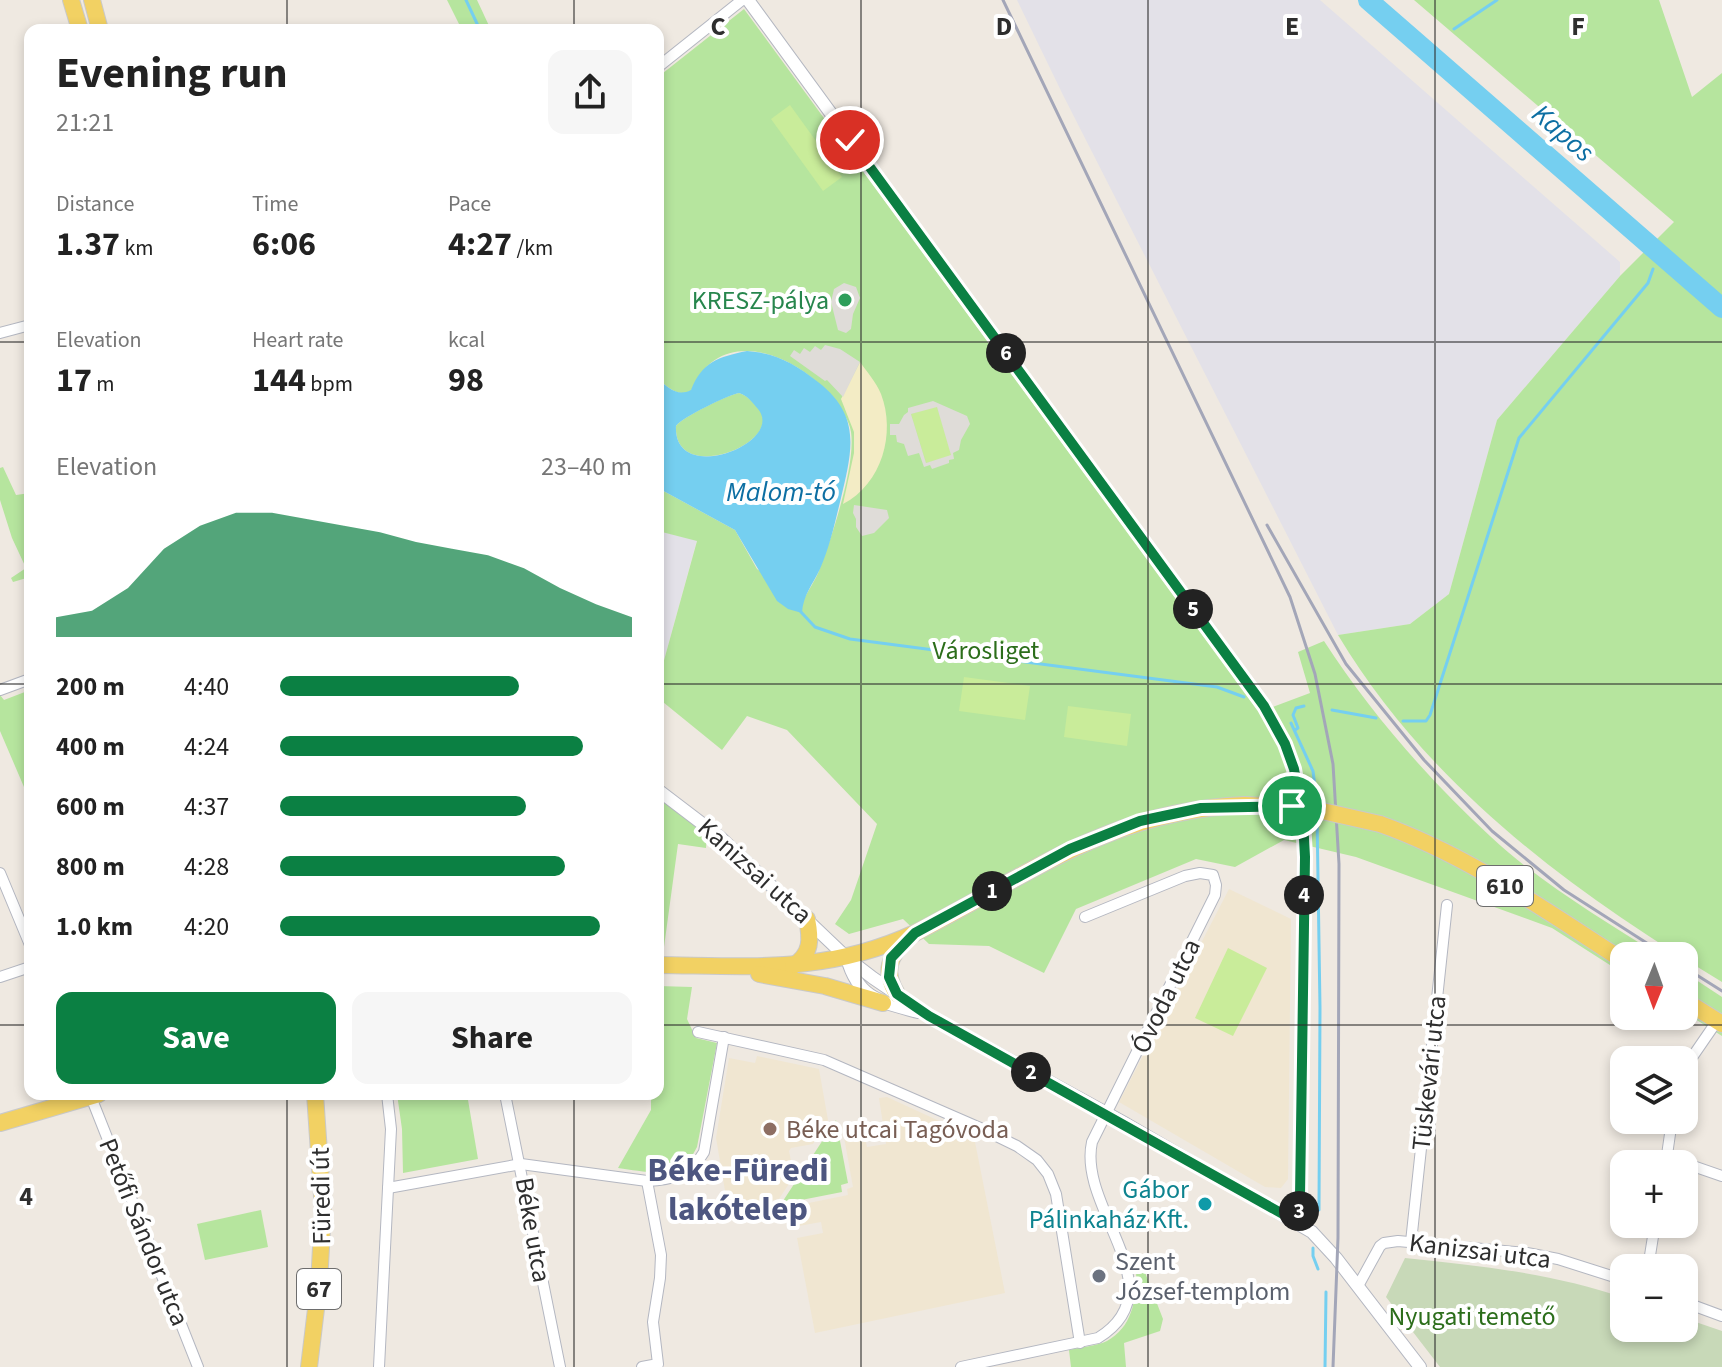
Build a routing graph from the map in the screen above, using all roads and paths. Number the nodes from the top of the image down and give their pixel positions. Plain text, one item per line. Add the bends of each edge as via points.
1 (71, 0) edge
2 (92, 0) edge
3 (742, 0) edge
4 (748, 0) edge
5 (78, 24) edge
6 (98, 24) edge
7 (664, 62) edge
8 (24, 327) edge
9 (0, 333) edge
10 (24, 681) edge
11 (0, 690) edge
12 (664, 795) edge
13 (0, 873) edge
14 (1447, 905) dead end
15 (1085, 917) dead end
16 (807, 919) junction
17 (24, 931) edge
18 (915, 933) junction
19 (1610, 952) edge
20 (847, 958) junction
21 (664, 965) edge
22 (706, 965) junction
23 (793, 966) junction
24 (24, 969) edge
25 (0, 977) edge
26 (890, 998) junction
27 (1698, 1009) edge
28 (1720, 1022) edge
29 (698, 1032) dead end
30 (724, 1037) junction
31 (1698, 1051) edge
32 (64, 1100) edge
33 (79, 1100) edge
34 (97, 1100) edge
35 (306, 1100) edge
36 (316, 1100) edge
37 (322, 1100) edge
38 (388, 1100) edge
39 (506, 1100) edge
40 (56, 1107) junction
41 (1108, 1114) junction
42 (318, 1120) junction
43 (0, 1123) edge
44 (521, 1164) junction
45 (1698, 1170) edge
46 (1722, 1176) edge
47 (647, 1181) junction
48 (388, 1188) junction
49 (1297, 1222) junction
50 (1411, 1242) junction
51 (1610, 1276) edge
52 (1358, 1286) junction
53 (1698, 1307) edge
54 (1722, 1316) edge
55 (1080, 1343) junction
56 (198, 1367) edge
57 (309, 1367) edge
58 (379, 1367) edge
59 (560, 1367) edge
60 (642, 1367) edge
61 (961, 1367) edge
62 (1420, 1367) edge

1 - 5 main road
2 - 6 main road
3 - 7 street
4 - 49 street via 1264,706 1285,744 1299,791 1305,857
8 - 9 street
10 - 11 street
12 - 16 street, Kanizsai utca via 721,838
13 - 17 street
14 - 50 street, Tüskevári utca
15 - 41 street, Óvoda utca via 1185,876 1213,875 1216,885
16 - 20 street, Kanizsai utca
16 - 23 main road via 808,953
18 - 19 main road, 610, bridge via 1114,830 1168,813 1245,805 1309,808 1423,840
18 - 20 main road, 610
18 - 26 main road via 891,958
20 - 23 main road, 610
20 - 26 street, Kanizsai utca via 855,982
21 - 22 main road, 610
22 - 23 main road, 610
22 - 26 main road
24 - 25 street
26 - 41 street, Kanizsai utca
27 - 28 main road
28 - 31 street
29 - 30 street
30 - 47 street via 704,1152 688,1172
30 - 55 street via 824,1060 978,1127 1037,1160 1056,1194
32 - 40 street
33 - 40 main road
34 - 56 street, Petőfi Sándor utca
35 - 42 main road
36 - 42 main road, 67
37 - 42 main road
38 - 48 street
39 - 44 street, Béke utca
40 - 43 main road
41 - 49 street, Kanizsai utca
41 - 55 street via 1092,1142 1089,1163 1096,1195 1126,1263 1129,1300 1111,1330
42 - 57 main road, Füredi út / 67 via 323,1243
44 - 47 street
44 - 48 street
44 - 59 street, Béke utca
45 - 46 street
47 - 60 street via 661,1255 653,1322 658,1364
48 - 58 street
49 - 52 street, Kanizsai utca via 1323,1242
50 - 51 street, Kanizsai utca via 1527,1253
50 - 52 street, Kanizsai utca via 1380,1246
52 - 62 street, Kanizsai utca
53 - 54 street
55 - 61 street

